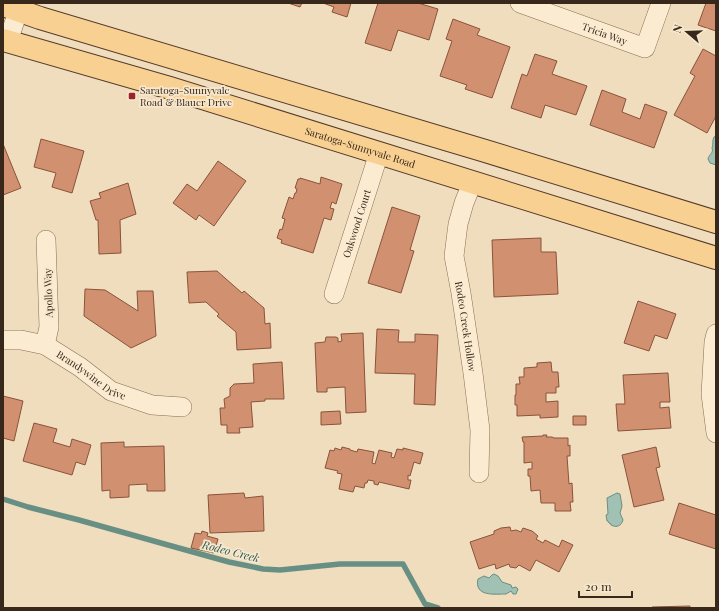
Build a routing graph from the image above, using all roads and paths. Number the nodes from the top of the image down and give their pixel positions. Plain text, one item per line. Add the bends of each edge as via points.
1 (520, 3) edge
2 (661, 3) edge
3 (14, 6) edge
4 (6, 40) edge
5 (378, 153) junction
6 (472, 183) junction
7 (716, 222) edge
8 (46, 240) dead end
9 (716, 258) edge
10 (334, 294) dead end
11 (716, 334) edge
12 (3, 340) edge
13 (45, 345) junction
14 (182, 407) dead end
15 (716, 434) edge
16 (479, 473) dead end

1 - 2 street, Tricia Way via 645,48
3 - 4 street
3 - 7 main road
4 - 5 main road, Saratoga-Sunnyvale Road
5 - 6 main road, Saratoga-Sunnyvale Road
5 - 10 street, Oakwood Court
6 - 9 main road, Saratoga-Sunnyvale Road
6 - 16 street, Rodeo Creek Hollow via 458,224 454,256 480,430
8 - 13 street, Apollo Way via 49,327
11 - 15 street via 711,394
12 - 13 street, Brandywine Drive via 21,340
13 - 14 street, Brandywine Drive via 111,391 152,405

